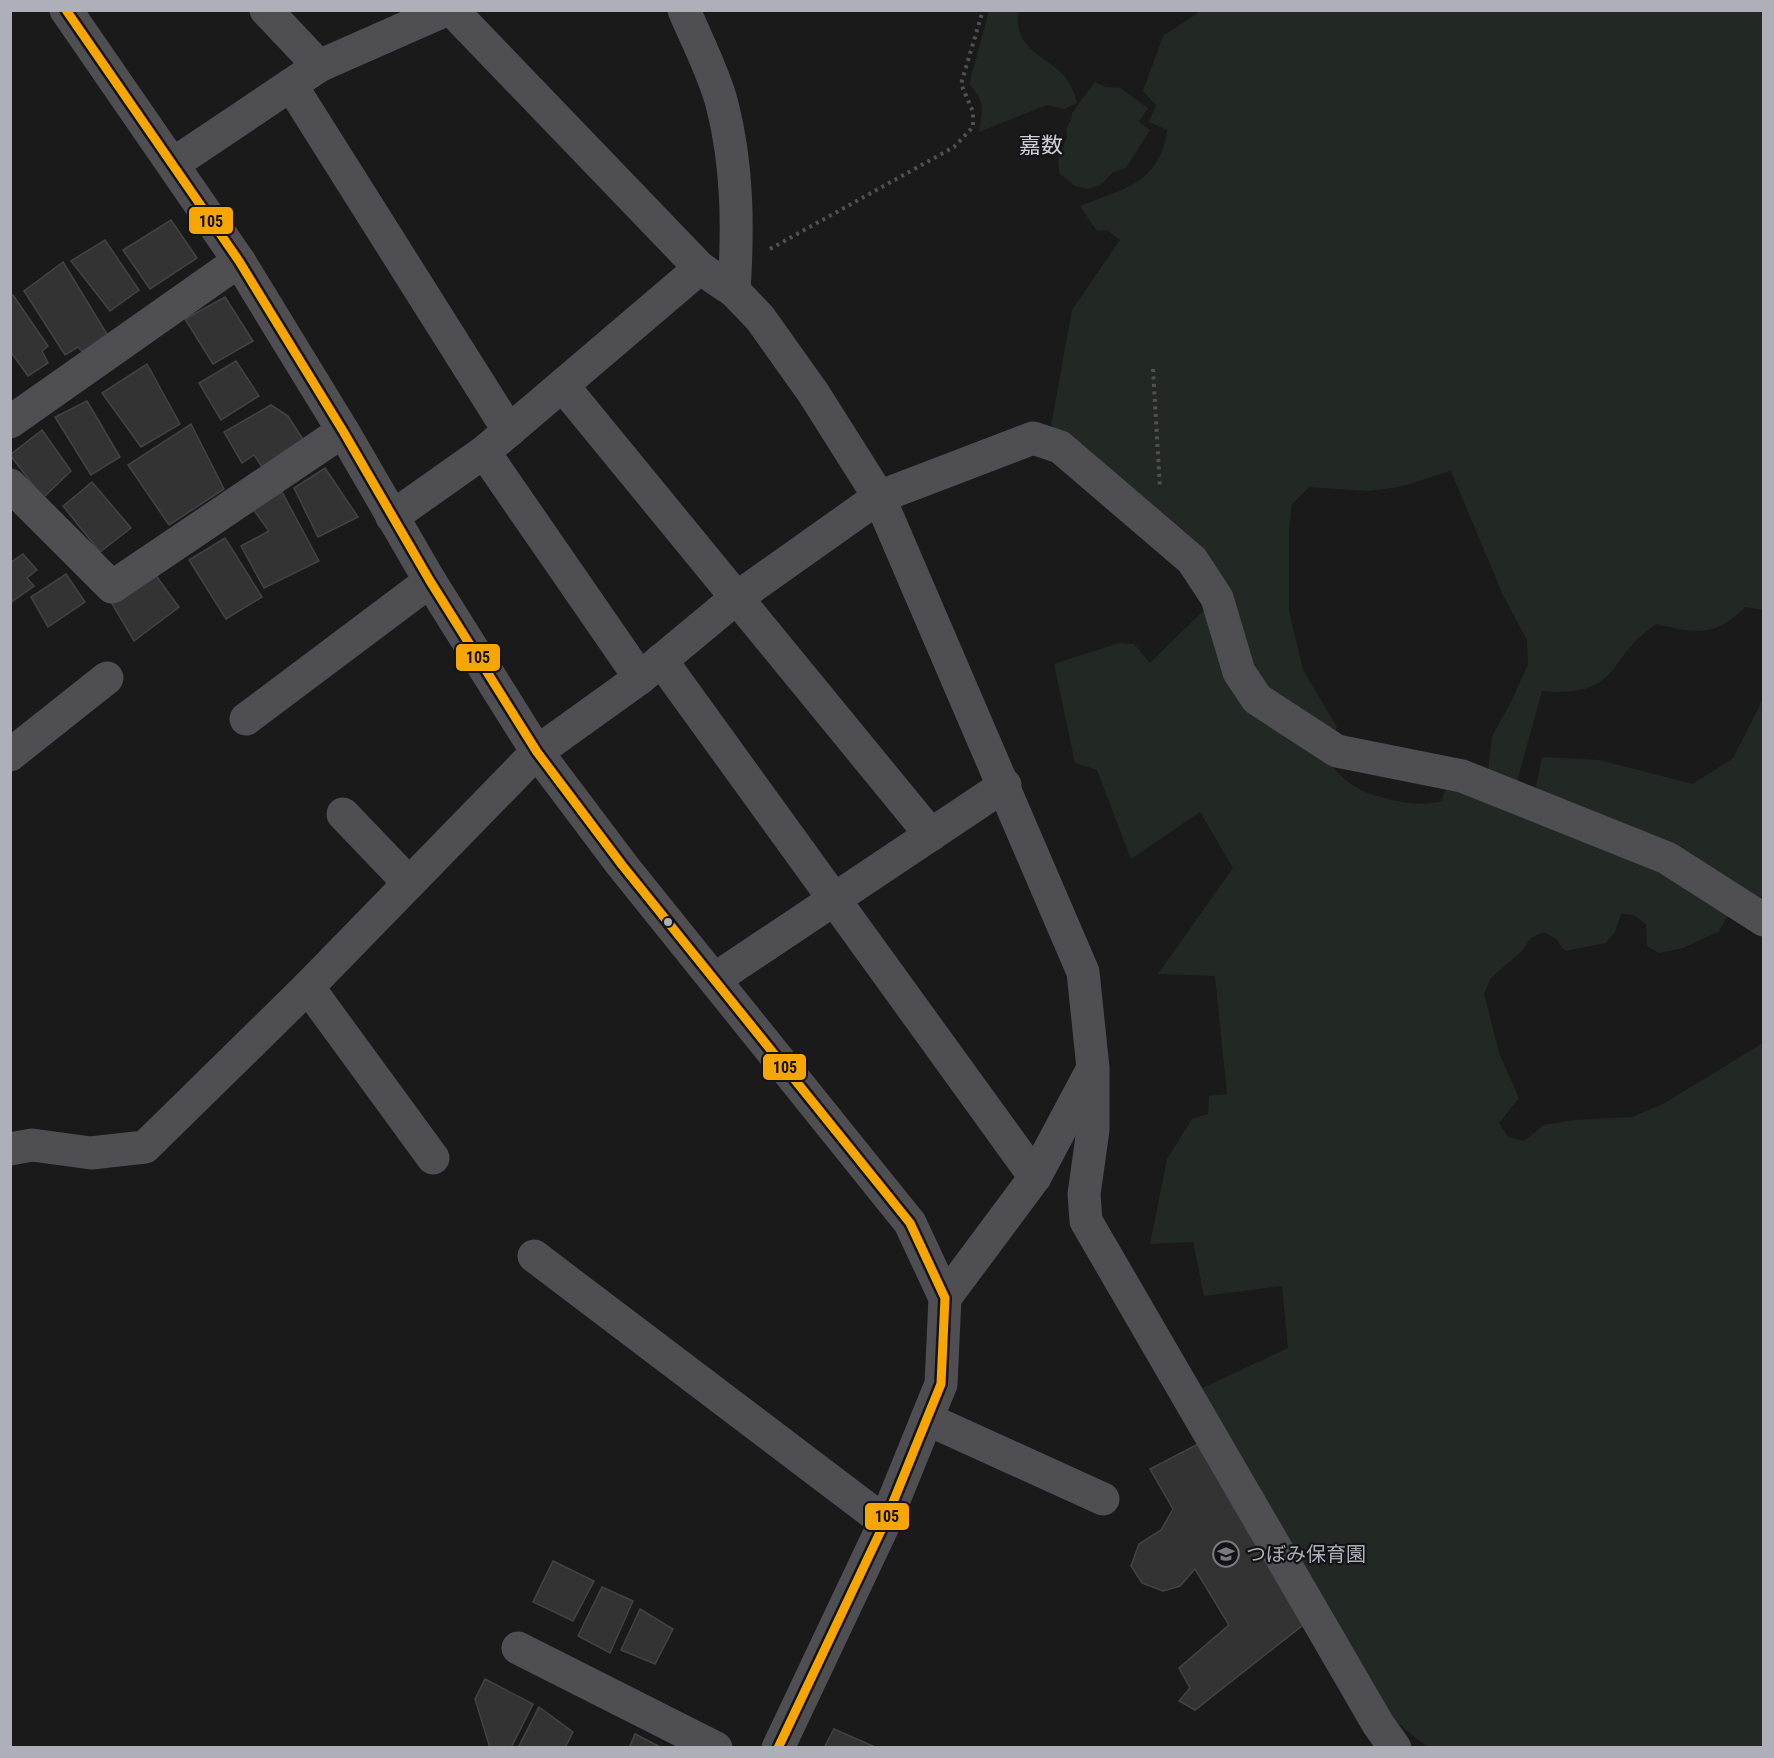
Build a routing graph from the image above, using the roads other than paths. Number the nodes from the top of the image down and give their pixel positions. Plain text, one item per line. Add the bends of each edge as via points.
1 (66, 10) edge
2 (266, 10) edge
3 (446, 10) edge
4 (452, 10) edge
5 (684, 10) edge
6 (319, 66) junction
7 (291, 85) junction
8 (173, 164) junction
9 (239, 261) junction
10 (700, 268) junction
11 (735, 280) junction
12 (562, 386) junction
13 (10, 422) edge
14 (343, 431) junction
15 (509, 431) junction
16 (484, 452) junction
17 (10, 485) edge
18 (879, 497) junction
19 (392, 517) junction
20 (430, 581) junction
21 (735, 599) junction
22 (650, 669) junction
23 (107, 678) dead end
24 (246, 719) dead end
25 (537, 752) junction
26 (10, 755) edge
27 (1005, 785) junction
28 (343, 814) dead end
29 (931, 835) junction
30 (409, 883) junction
31 (836, 900) junction
32 (1764, 920) edge
33 (715, 979) junction
34 (308, 987) junction
35 (1093, 1068) junction
36 (18, 1139) edge
37 (433, 1158) dead end
38 (1035, 1177) junction
39 (534, 1256) dead end
40 (945, 1298) junction
41 (927, 1419) junction
42 (1103, 1499) dead end
43 (885, 1521) junction
44 (518, 1648) dead end
45 (716, 1748) edge
46 (778, 1748) edge
47 (1395, 1748) edge

1 - 8 street
2 - 6 street
3 - 6 street
4 - 10 street
5 - 11 street via 722,103 738,227
6 - 7 street
7 - 8 street
7 - 15 street
8 - 9 street
9 - 13 street
9 - 14 street
10 - 11 street
10 - 12 street
11 - 18 street
12 - 15 street
12 - 21 street
14 - 17 street via 112,586
14 - 19 street
15 - 16 street
16 - 19 street
16 - 22 street
18 - 21 street
18 - 27 street
18 - 32 street via 1033,438 1060,447 1192,560 1217,598 1239,672 1257,699 1337,752 1462,776 1667,858
19 - 20 street
20 - 24 street
20 - 25 street
21 - 22 street
21 - 29 street
22 - 25 street
22 - 31 street
23 - 26 street
25 - 30 street
25 - 33 street
27 - 29 street
27 - 35 street via 1083,972
28 - 30 street
29 - 31 street
30 - 34 street
31 - 33 street
31 - 38 street
33 - 40 street via 910,1223
34 - 36 street via 145,1147 91,1153
34 - 37 street
35 - 38 street
35 - 47 street via 1093,1130 1084,1194 1086,1221
38 - 40 street
39 - 43 street
40 - 41 street via 941,1384
41 - 42 street
41 - 43 street
43 - 46 street
44 - 45 street

